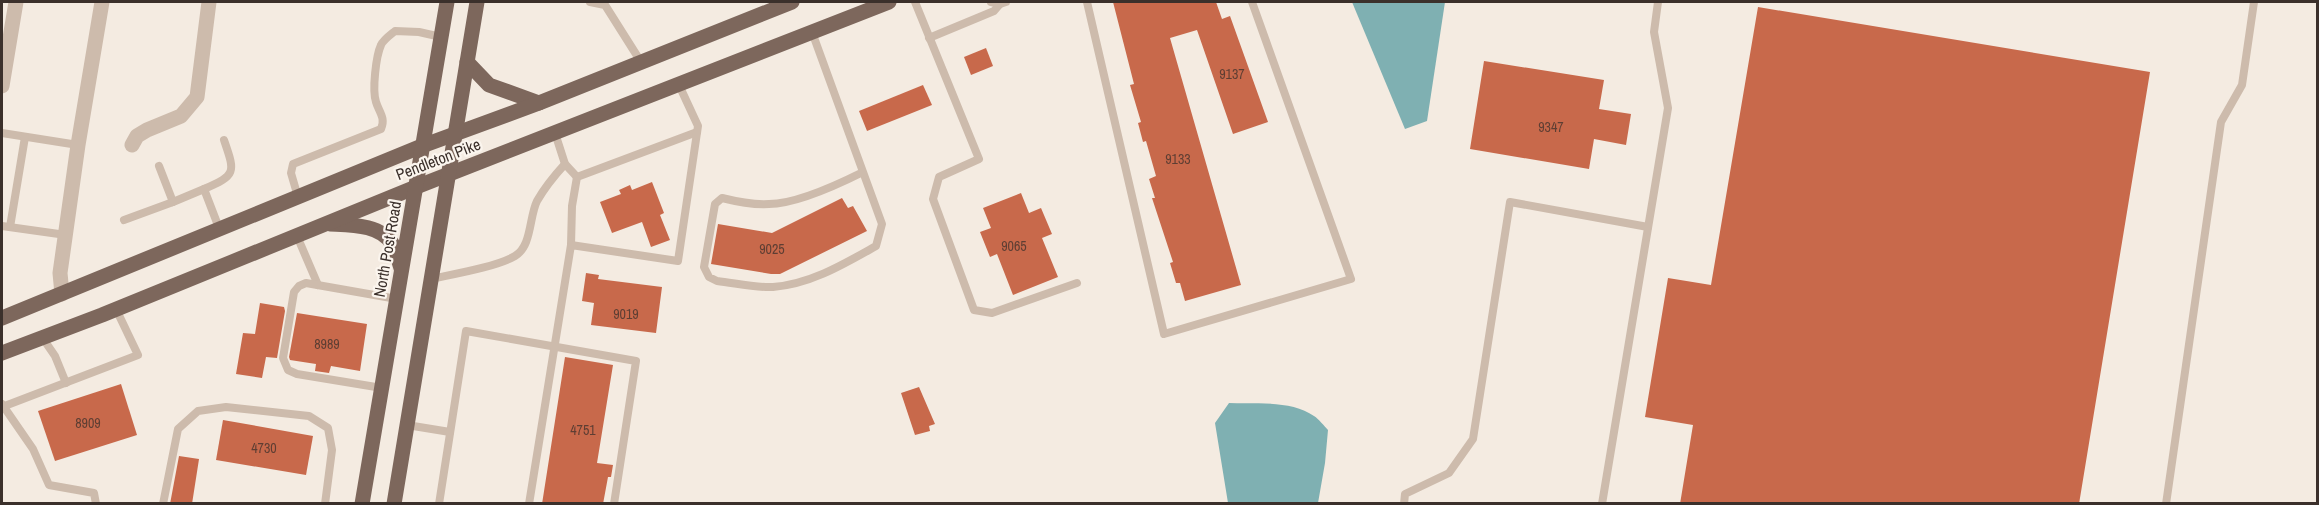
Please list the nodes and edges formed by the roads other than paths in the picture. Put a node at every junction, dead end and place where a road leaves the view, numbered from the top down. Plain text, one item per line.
1 (16, 2) edge
2 (102, 2) edge
3 (209, 2) edge
4 (447, 2) edge
5 (477, 2) edge
6 (590, 2) edge
7 (792, 2) edge
8 (889, 2) edge
9 (915, 2) edge
10 (991, 2) edge
11 (1087, 2) edge
12 (1252, 2) edge
13 (1658, 2) edge
14 (2254, 2) edge
15 (1003, 3) edge
16 (812, 32) junction
17 (441, 37) junction
18 (929, 38) junction
19 (467, 62) junction
20 (641, 63) junction
21 (679, 85) junction
22 (2, 86) edge
23 (539, 103) junction
24 (697, 132) junction
25 (2, 133) edge
26 (555, 133) junction
27 (455, 134) junction
28 (25, 137) junction
29 (224, 140) dead end
30 (78, 145) junction
31 (132, 145) dead end
32 (422, 146) junction
33 (565, 164) junction
34 (159, 166) dead end
35 (863, 172) junction
36 (449, 174) junction
37 (577, 177) junction
38 (416, 187) junction
39 (204, 189) junction
40 (298, 197) junction
41 (173, 202) junction
42 (124, 220) dead end
43 (324, 224) junction
44 (6, 226) edge
45 (1648, 227) junction
46 (219, 228) junction
47 (66, 235) junction
48 (297, 236) junction
49 (571, 245) junction
50 (402, 269) junction
51 (431, 279) junction
52 (1077, 283) dead end
53 (318, 285) junction
54 (62, 294) junction
55 (397, 299) junction
56 (116, 309) junction
57 (2, 318) edge
58 (42, 337) junction
59 (555, 347) junction
60 (2, 353) edge
61 (66, 383) junction
62 (382, 388) junction
63 (2, 406) edge
64 (407, 425) junction
65 (450, 432) junction
66 (96, 504) edge
67 (163, 504) edge
68 (325, 504) edge
69 (362, 504) edge
70 (394, 504) edge
71 (439, 504) edge
72 (529, 504) edge
73 (614, 504) edge
74 (1404, 504) edge
75 (1602, 504) edge
76 (2166, 504) edge

1 - 22 street
2 - 30 street
3 - 31 street
4 - 17 main road, North Post Road
5 - 19 main road
6 - 20 lane
7 - 20 main road, Pendleton Pike
8 - 16 main road, Pendleton Pike
9 - 18 lane
10 - 15 lane
11 - 12 lane
13 - 45 lane
14 - 76 lane
15 - 18 lane
16 - 21 main road, Pendleton Pike
16 - 35 lane
17 - 32 main road, North Post Road
17 - 40 lane
18 - 52 lane
19 - 23 main road
19 - 27 main road
20 - 23 main road, Pendleton Pike
21 - 24 lane
21 - 26 main road, Pendleton Pike
23 - 27 main road, Pendleton Pike
24 - 37 lane
24 - 49 lane
25 - 28 lane
26 - 33 lane
26 - 36 main road, Pendleton Pike
27 - 32 main road, Pendleton Pike
27 - 36 main road
28 - 30 lane
28 - 44 lane
29 - 39 lane
30 - 47 street
32 - 38 main road, North Post Road
32 - 40 main road, Pendleton Pike
33 - 37 lane
33 - 51 lane
34 - 41 lane
35 - 35 lane
36 - 38 main road, Pendleton Pike
36 - 51 main road
37 - 49 lane
38 - 43 main road, Pendleton Pike
38 - 50 main road, North Post Road
39 - 41 lane
39 - 46 lane
40 - 46 main road, Pendleton Pike
41 - 42 lane
43 - 48 main road, Pendleton Pike
43 - 50 main road
44 - 47 lane
45 - 74 lane
45 - 75 lane
46 - 54 main road, Pendleton Pike
47 - 54 street
48 - 53 lane
48 - 56 main road, Pendleton Pike
49 - 59 lane
50 - 55 main road, North Post Road
51 - 64 main road
53 - 55 lane
53 - 62 lane
54 - 57 main road, Pendleton Pike
55 - 62 main road, North Post Road
56 - 58 main road, Pendleton Pike
56 - 61 lane
58 - 60 main road, Pendleton Pike
58 - 61 lane
59 - 65 lane
59 - 72 lane
59 - 73 lane
61 - 63 lane
62 - 69 main road, North Post Road
63 - 66 lane
64 - 65 lane
64 - 70 main road
65 - 71 lane
67 - 68 lane

